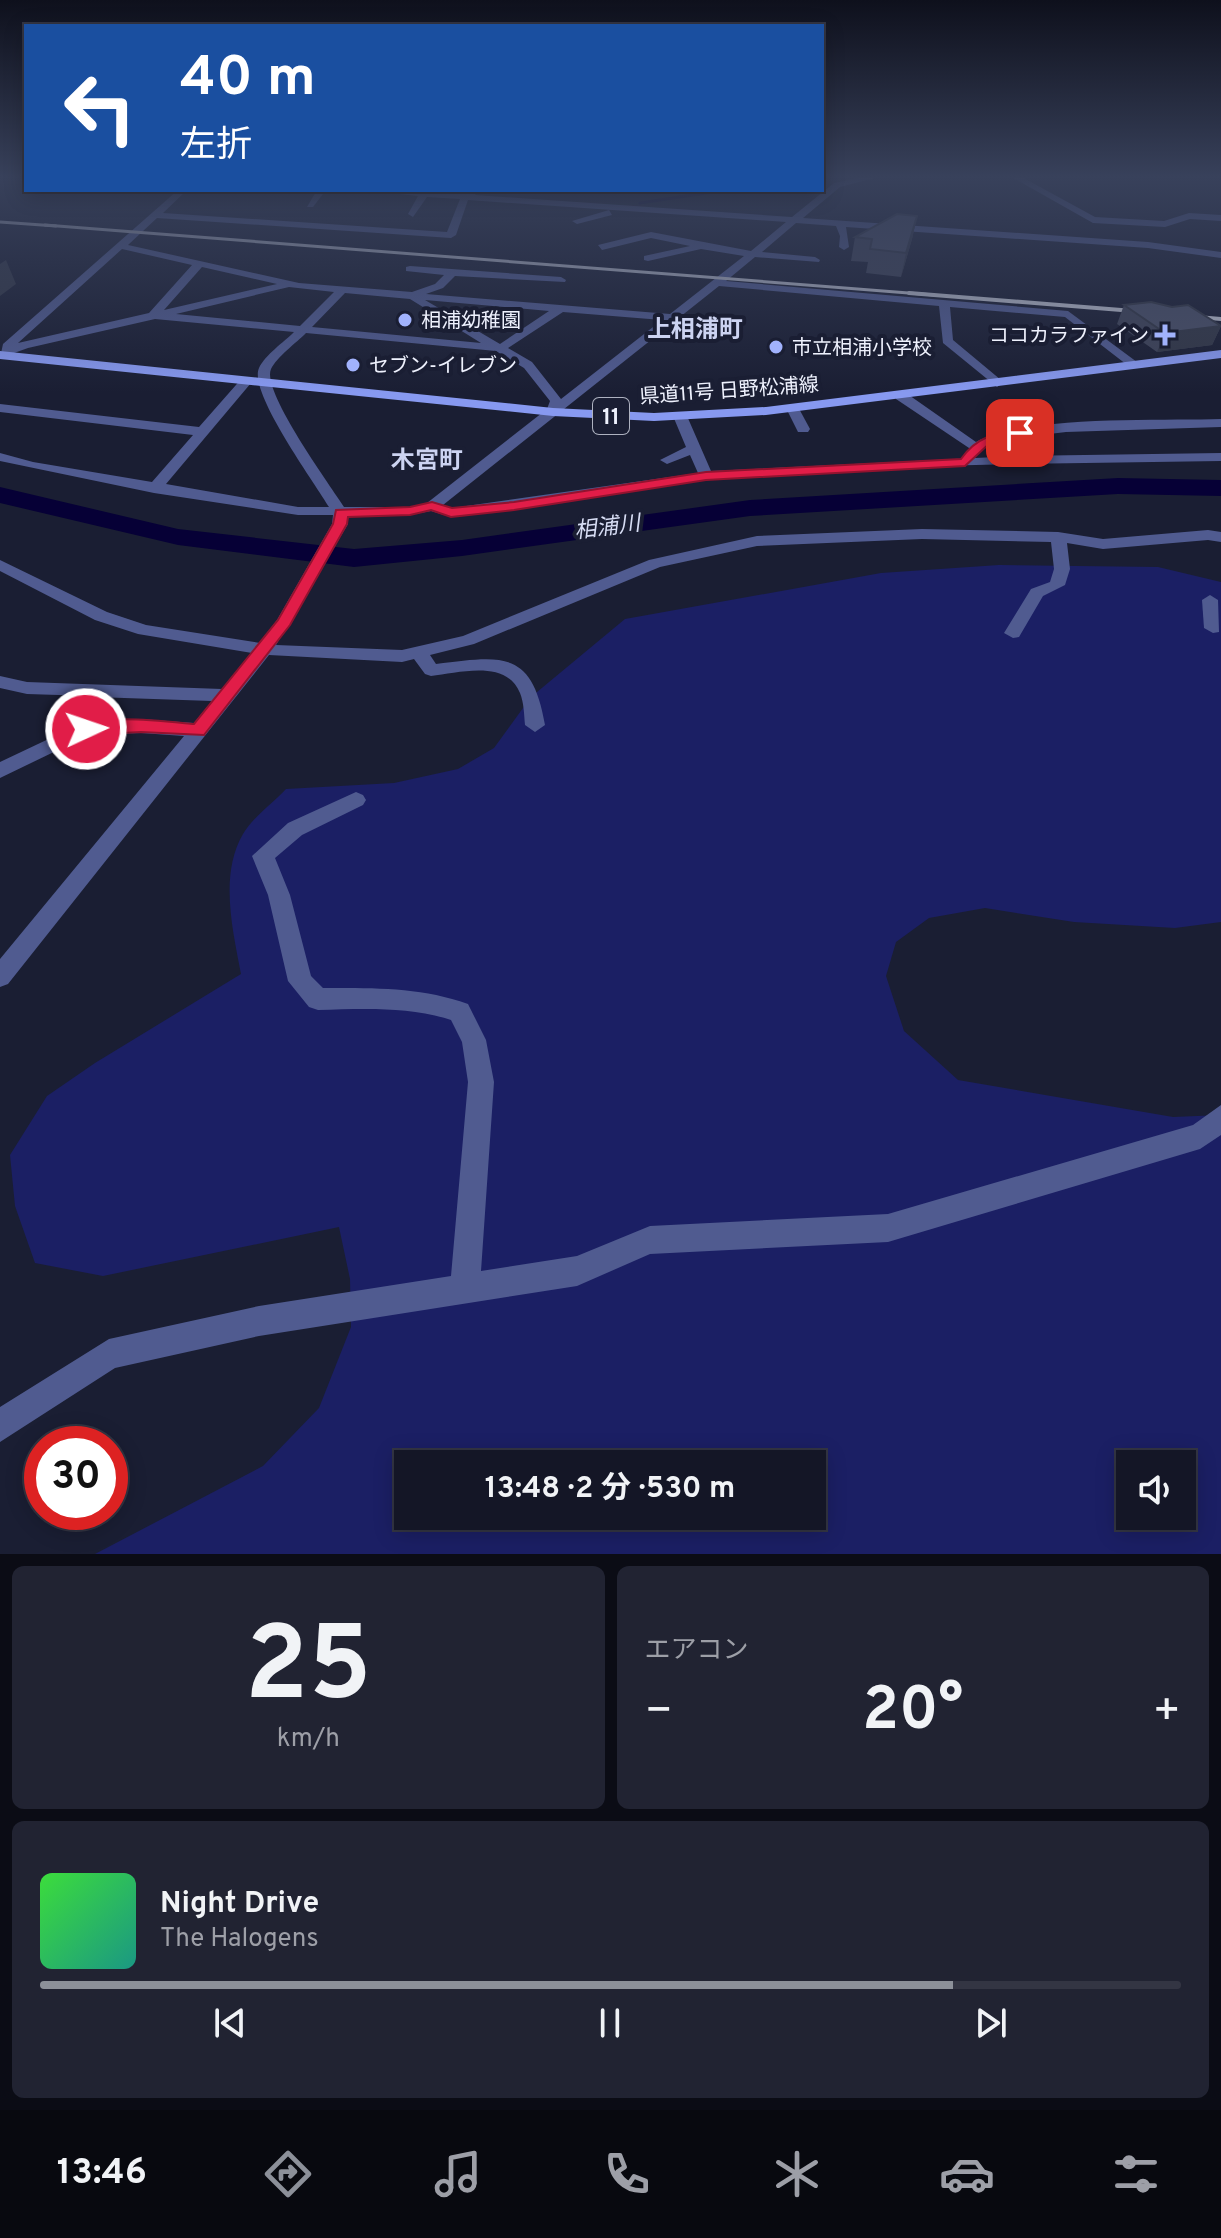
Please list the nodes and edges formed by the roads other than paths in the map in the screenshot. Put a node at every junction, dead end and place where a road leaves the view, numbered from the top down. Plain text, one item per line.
1 (117, 249) edge
2 (131, 249) edge
3 (693, 249) edge
4 (713, 249) edge
5 (761, 249) edge
6 (1174, 249) edge
7 (754, 254) junction
8 (1221, 255) edge
9 (649, 257) dead end
10 (798, 259) junction
11 (815, 260) dead end
12 (199, 264) junction
13 (410, 269) dead end
14 (452, 273) junction
15 (800, 274) dead end
16 (554, 282) dead end
17 (717, 283) junction
18 (292, 284) junction
19 (348, 290) junction
20 (409, 295) junction
21 (575, 299) dead end
22 (944, 303) junction
23 (563, 308) junction
24 (1026, 310) junction
25 (153, 315) junction
26 (673, 318) junction
27 (1029, 325) dead end
28 (309, 331) junction
29 (501, 348) junction
30 (0, 354) edge
31 (1221, 354) edge
32 (1135, 365) junction
33 (255, 380) junction
34 (997, 383) junction
35 (901, 396) junction
36 (0, 408) edge
37 (792, 408) junction
38 (553, 412) junction
39 (680, 416) junction
40 (1221, 423) edge
41 (803, 429) dead end
42 (204, 432) junction
43 (975, 448) junction
44 (693, 449) junction
45 (0, 457) edge
46 (1221, 457) edge
47 (667, 460) dead end
48 (965, 462) junction
49 (706, 476) junction
50 (154, 489) junction
51 (432, 506) junction
52 (341, 518) junction
53 (1058, 537) junction
54 (1221, 537) edge
55 (0, 565) edge
56 (1208, 600) edge
57 (1213, 628) dead end
58 (1013, 633) dead end
59 (265, 648) junction
60 (419, 652) junction
61 (0, 682) edge
62 (227, 695) junction
63 (92, 702) dead end
64 (535, 725) dead end
65 (86, 729) junction
66 (198, 730) junction
67 (0, 771) edge
68 (356, 800) dead end
69 (0, 977) edge
70 (1221, 1118) edge
71 (465, 1289) junction
72 (0, 1426) edge

1 - 30 street
2 - 12 street
3 - 9 street
4 - 7 street
5 - 7 street
6 - 8 street
7 - 10 street
7 - 17 street
10 - 11 street
10 - 15 street
12 - 18 street
12 - 25 street
13 - 14 street
14 - 16 street
14 - 20 street
17 - 22 street
17 - 26 street
18 - 19 street
18 - 25 street
19 - 20 street
19 - 28 street
20 - 23 street
20 - 29 street
21 - 23 street
22 - 24 street
22 - 34 street
23 - 26 street
23 - 29 street
24 - 27 street
24 - 32 street
25 - 28 street
25 - 30 street
26 - 38 street
28 - 29 street
28 - 33 street
29 - 38 street
30 - 33 main road, 県道11号 日野松浦線 / 11
31 - 32 main road, 県道11号 日野松浦線 / 11
32 - 34 main road, 県道11号 日野松浦線 / 11
33 - 38 main road, 県道11号 日野松浦線 / 11
33 - 42 street
33 - 52 street
34 - 35 main road, 県道11号 日野松浦線 / 11
35 - 37 main road, 県道11号 日野松浦線 / 11
35 - 43 street
36 - 42 street
37 - 39 main road, 県道11号 日野松浦線 / 11
37 - 41 street
38 - 39 main road, 県道11号 日野松浦線 / 11
38 - 51 street
39 - 44 street
40 - 43 street
42 - 50 street
43 - 48 street
44 - 47 street
44 - 49 street
45 - 50 street
46 - 48 street
48 - 49 street
49 - 51 street
50 - 52 street
51 - 52 street
52 - 59 street
53 - 54 street
53 - 58 street
53 - 60 street
55 - 59 street
56 - 57 street
59 - 60 street
59 - 62 street
60 - 64 street
61 - 62 street
62 - 66 street
63 - 65 street
65 - 66 street
65 - 67 street
66 - 69 street
68 - 71 street
70 - 71 street
71 - 72 street

